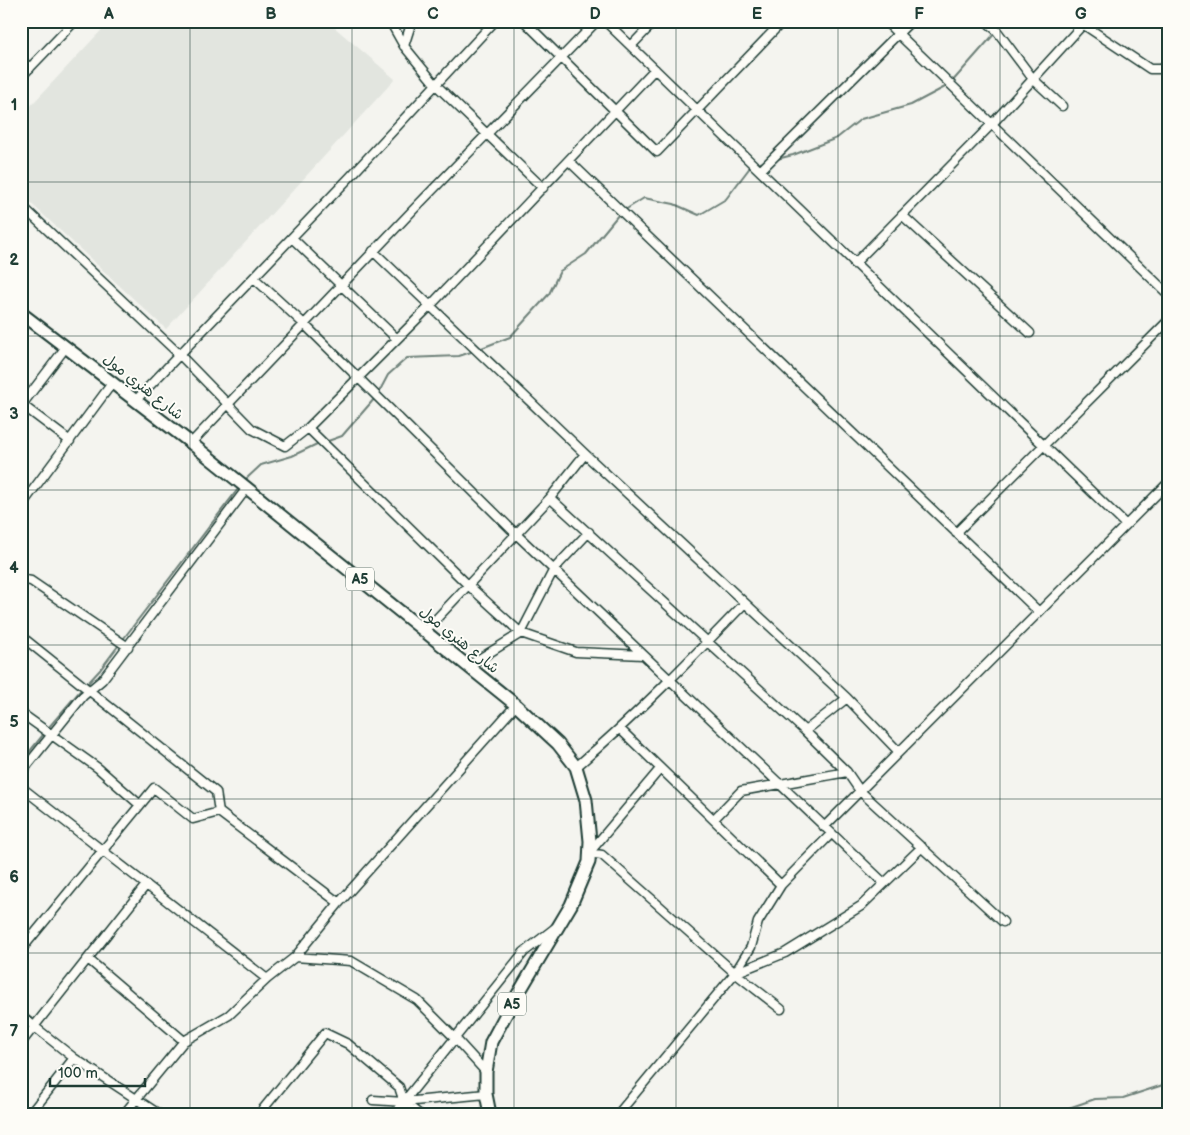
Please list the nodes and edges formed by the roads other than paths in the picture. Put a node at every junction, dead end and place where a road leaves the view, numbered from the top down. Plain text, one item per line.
1 (390, 21) edge
2 (412, 21) edge
3 (495, 21) edge
4 (524, 21) edge
5 (597, 21) edge
6 (605, 21) edge
7 (655, 21) edge
8 (783, 21) edge
9 (885, 21) edge
10 (911, 21) edge
11 (986, 21) edge
12 (1082, 22) edge
13 (69, 23) edge
14 (897, 32) junction
15 (404, 46) junction
16 (631, 46) junction
17 (561, 57) junction
18 (21, 60) edge
19 (1169, 62) edge
20 (30, 68) junction
21 (655, 69) junction
22 (21, 77) edge
23 (1033, 79) junction
24 (435, 84) junction
25 (1062, 106) dead end
26 (697, 110) junction
27 (616, 111) junction
28 (992, 124) junction
29 (488, 134) junction
30 (569, 160) junction
31 (760, 171) junction
32 (543, 188) junction
33 (21, 205) edge
34 (902, 215) junction
35 (292, 238) junction
36 (373, 252) junction
37 (854, 264) junction
38 (254, 278) junction
39 (340, 286) junction
40 (1169, 296) edge
41 (430, 306) junction
42 (21, 313) edge
43 (1169, 320) edge
44 (304, 324) junction
45 (1030, 333) dead end
46 (396, 339) junction
47 (66, 348) junction
48 (180, 355) junction
49 (358, 377) junction
50 (113, 382) junction
51 (136, 400) junction
52 (22, 405) edge
53 (228, 405) junction
54 (308, 428) junction
55 (70, 441) junction
56 (191, 444) junction
57 (1044, 445) junction
58 (585, 454) junction
59 (1169, 482) edge
60 (247, 488) junction
61 (550, 498) junction
62 (21, 506) edge
63 (1125, 524) junction
64 (589, 532) junction
65 (956, 532) junction
66 (516, 534) junction
67 (554, 570) junction
68 (21, 579) edge
69 (468, 585) junction
70 (745, 603) junction
71 (1038, 611) junction
72 (424, 632) junction
73 (521, 634) junction
74 (21, 636) edge
75 (707, 642) junction
76 (128, 647) junction
77 (643, 655) junction
78 (468, 666) junction
79 (670, 681) junction
80 (89, 691) junction
81 (847, 698) junction
82 (516, 705) junction
83 (21, 713) edge
84 (620, 729) junction
85 (805, 731) junction
86 (51, 735) junction
87 (898, 751) junction
88 (576, 767) junction
89 (660, 769) junction
90 (847, 772) junction
91 (21, 773) edge
92 (782, 783) junction
93 (21, 787) edge
94 (860, 790) junction
95 (140, 805) junction
96 (219, 812) junction
97 (714, 819) junction
98 (824, 827) junction
99 (830, 834) junction
100 (922, 847) junction
101 (102, 851) junction
102 (590, 853) junction
103 (884, 883) junction
104 (146, 885) junction
105 (781, 885) junction
106 (339, 903) junction
107 (1003, 922) dead end
108 (559, 925) junction
109 (21, 950) edge
110 (295, 957) junction
111 (88, 959) junction
112 (735, 973) junction
113 (267, 979) junction
114 (781, 1009) dead end
115 (21, 1016) edge
116 (34, 1027) junction
117 (454, 1037) junction
118 (184, 1041) junction
119 (21, 1043) edge
120 (74, 1058) junction
121 (486, 1072) junction
122 (486, 1094) junction
123 (136, 1100) junction
124 (372, 1100) dead end
125 (404, 1102) junction
126 (30, 1114) edge
127 (124, 1114) edge
128 (159, 1114) edge
129 (259, 1114) edge
130 (394, 1114) edge
131 (419, 1114) edge
132 (490, 1114) edge
133 (618, 1114) edge

1 - 15 street
2 - 15 street
3 - 24 street
4 - 17 street
5 - 17 street
6 - 16 street
7 - 16 street
8 - 26 street
9 - 14 street
10 - 14 street
11 - 23 street
12 - 19 street
12 - 23 street
13 - 20 street
14 - 28 street
14 - 31 street
15 - 24 street
16 - 21 street
17 - 27 street
17 - 29 street
18 - 20 street
20 - 22 street
21 - 26 street
21 - 27 street
23 - 25 street
23 - 28 street
24 - 29 street
24 - 35 street
26 - 27 street
26 - 31 street
27 - 30 street
28 - 34 street
28 - 40 street
29 - 32 street
29 - 36 street
30 - 32 street
30 - 65 street
31 - 37 street
32 - 41 street
33 - 48 street
34 - 37 street
34 - 45 street
35 - 38 street
35 - 39 street
36 - 39 street
36 - 41 street
37 - 57 street
38 - 44 street
38 - 48 street
39 - 44 street
39 - 46 street
41 - 46 street
41 - 58 street
42 - 47 highway, شارع هنري مول / A5
43 - 57 street
44 - 49 street
44 - 53 street
46 - 49 street
47 - 50 highway, شارع هنري مول / A5
47 - 52 street
48 - 51 street
48 - 53 street
49 - 54 street
49 - 66 street
50 - 51 highway, شارع هنري مول / A5
50 - 55 street
51 - 56 highway, شارع هنري مول / A5
52 - 55 street
53 - 54 street
53 - 56 street
54 - 69 street
55 - 62 street
56 - 60 highway, شارع هنري مول / A5
57 - 63 street
57 - 65 street
58 - 61 street
58 - 70 street
59 - 63 street
60 - 72 highway, شارع هنري مول / A5
60 - 76 street
61 - 64 street
61 - 66 street
63 - 71 street
64 - 67 street
64 - 75 street
65 - 71 street
66 - 67 street
66 - 69 street
67 - 73 street
67 - 77 street
68 - 76 street
69 - 72 street
69 - 73 street
70 - 75 street
70 - 81 street
71 - 87 street
72 - 78 highway, شارع هنري مول / A5
73 - 77 street
73 - 78 street
74 - 80 street
75 - 79 street
75 - 85 street
76 - 80 street
77 - 79 street
78 - 82 highway, شارع هنري مول / A5
79 - 84 street
79 - 92 street
80 - 86 street
80 - 96 street
81 - 85 street
81 - 87 street
82 - 88 highway, شارع هنري مول / A5
82 - 106 street
83 - 86 street
84 - 88 street
84 - 89 street
85 - 90 street
86 - 91 street
86 - 95 street
87 - 94 street
88 - 102 highway, شارع هنري مول / A5
89 - 97 street
89 - 102 street
90 - 92 street
90 - 94 street
92 - 97 street
92 - 98 street
93 - 101 street
94 - 98 street
94 - 100 street
95 - 96 street
95 - 101 street
96 - 106 street
97 - 105 street
98 - 99 street
99 - 103 street
99 - 105 street
100 - 103 street
100 - 107 street
101 - 104 street
101 - 109 street
102 - 108 highway, شارع هنري مول / A5
102 - 112 street
103 - 112 street
104 - 111 street
104 - 113 street
105 - 112 street
106 - 110 street
108 - 117 street
108 - 121 highway, شارع هنري مول / A5
110 - 113 street
110 - 117 street
111 - 116 street
111 - 118 street
112 - 114 street
112 - 133 street
113 - 118 street
115 - 116 street
116 - 119 street
116 - 120 street
117 - 121 street
117 - 125 street
118 - 123 street
120 - 123 street
120 - 126 street
121 - 122 highway, شارع هنري مول / A5
122 - 125 street
122 - 132 highway, شارع هنري مول / A5
123 - 127 street
123 - 128 street
124 - 125 street
125 - 129 street
125 - 130 street
125 - 131 street

